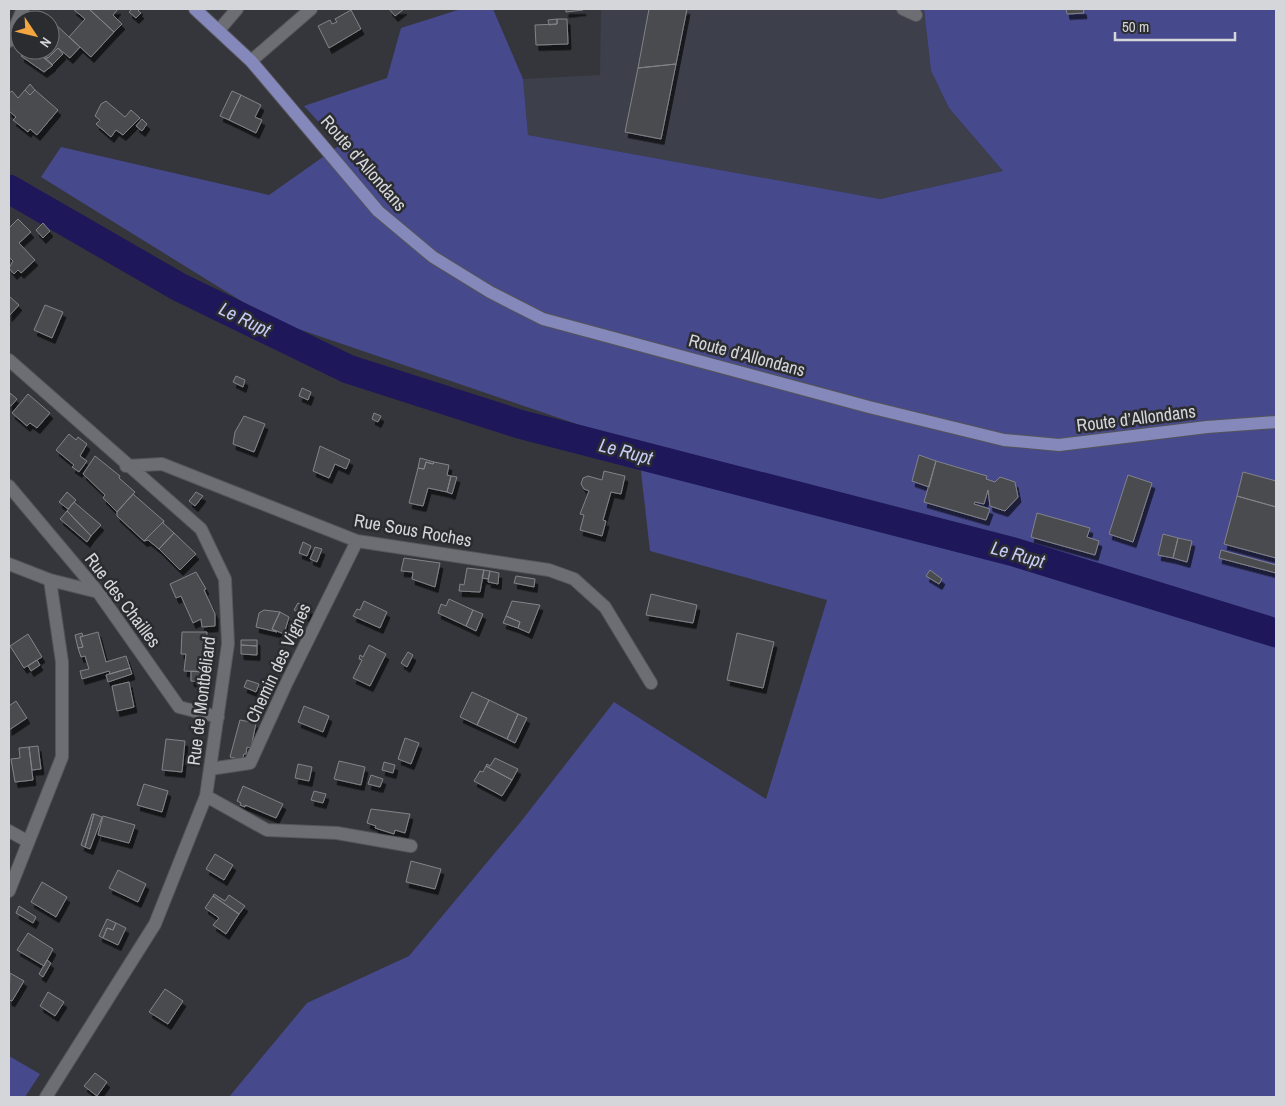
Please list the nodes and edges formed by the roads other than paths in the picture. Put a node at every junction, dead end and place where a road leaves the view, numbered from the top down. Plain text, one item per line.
1 (23, 9) edge
2 (195, 9) edge
3 (237, 9) edge
4 (311, 9) edge
5 (903, 9) edge
6 (916, 15) dead end
7 (219, 30) junction
8 (9, 41) edge
9 (251, 60) junction
10 (9, 360) edge
11 (1276, 422) edge
12 (126, 466) junction
13 (9, 486) edge
14 (357, 541) junction
15 (9, 564) edge
16 (50, 580) junction
17 (98, 592) junction
18 (651, 683) dead end
19 (218, 717) junction
20 (210, 769) junction
21 (206, 796) junction
22 (9, 831) edge
23 (27, 842) junction
24 (412, 846) dead end
25 (9, 891) edge
26 (46, 1097) edge

1 - 8 street
2 - 7 main road, Route d’Allondans
3 - 7 street
4 - 9 street
5 - 6 street
7 - 9 main road, Route d’Allondans
9 - 11 main road, Route d’Allondans
10 - 12 street, Rue de Montbéliard
12 - 14 street, Rue Sous Roches
12 - 19 street, Rue de Montbéliard
13 - 17 street, Rue des Chailles
14 - 18 street, Rue Sous Roches
14 - 20 street, Chemin des Vignes
15 - 16 street
16 - 17 street
16 - 23 street
17 - 19 street, Rue des Chailles
19 - 20 street, Rue de Montbéliard
20 - 21 street, Rue de Montbéliard
21 - 24 street
21 - 26 street, Rue de Montbéliard
22 - 23 street
23 - 25 street

